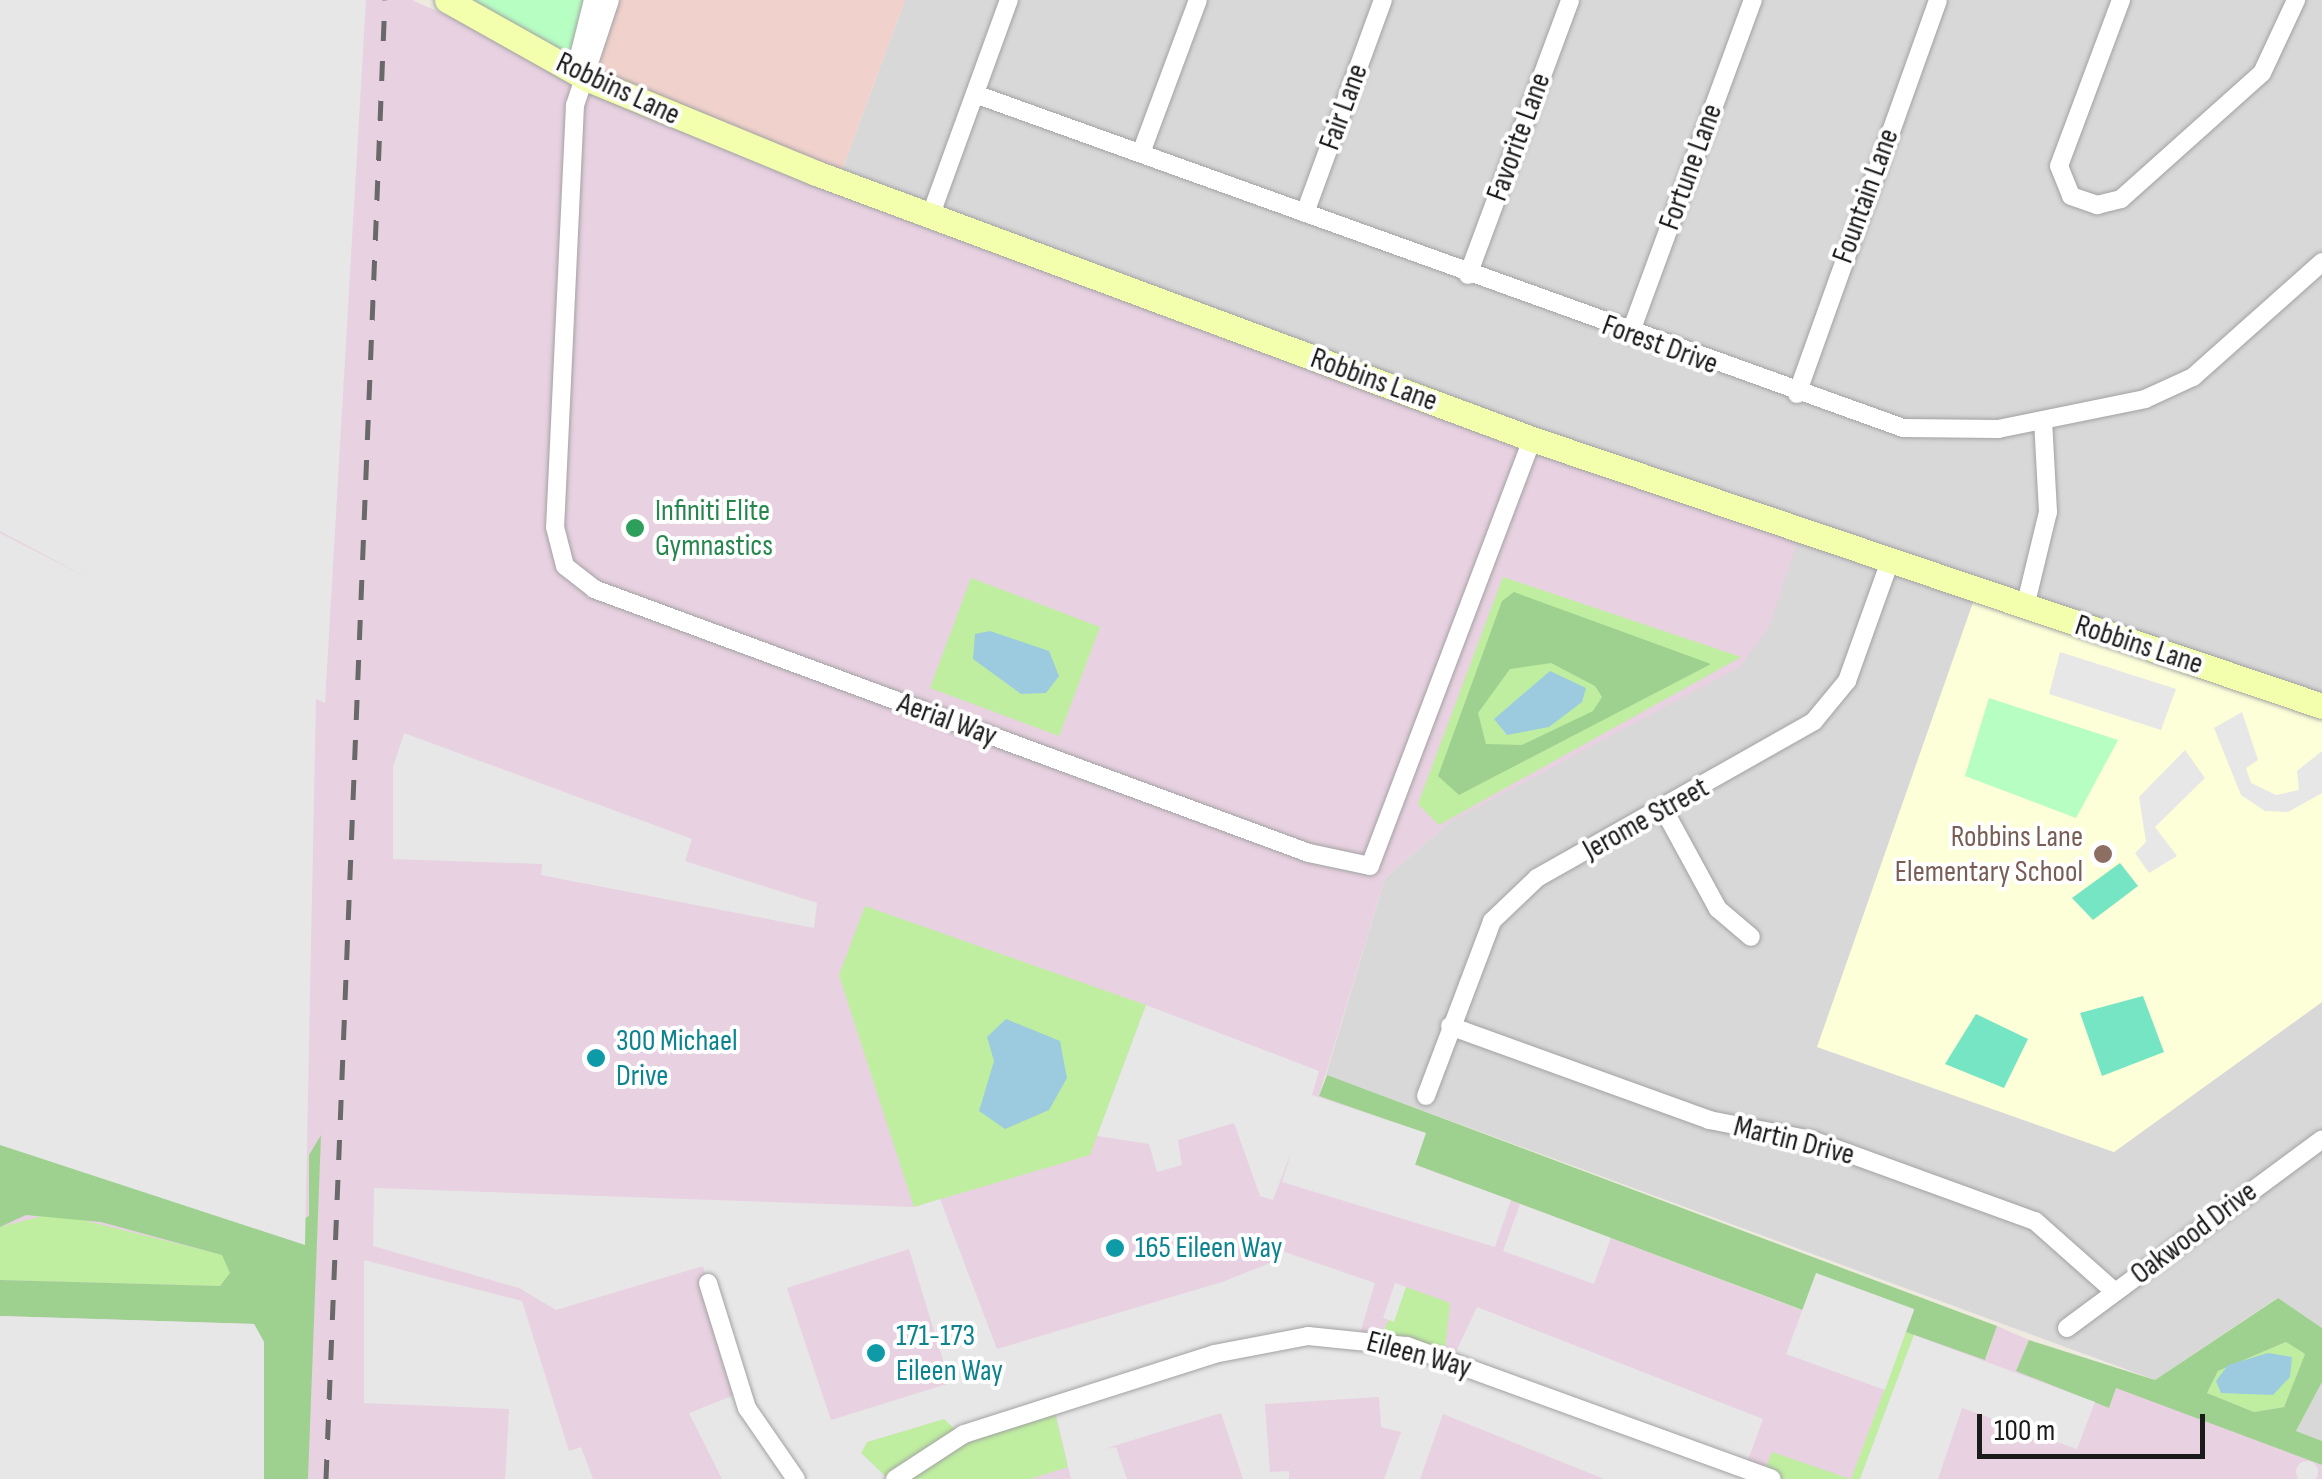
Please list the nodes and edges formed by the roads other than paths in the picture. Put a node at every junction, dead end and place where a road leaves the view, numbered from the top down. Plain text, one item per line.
1 (447, 0) edge
2 (594, 0) edge
3 (610, 0) edge
4 (1009, 0) edge
5 (1198, 0) edge
6 (1383, 0) edge
7 (1570, 0) edge
8 (1753, 0) edge
9 (1938, 0) edge
10 (2121, 0) edge
11 (2296, 0) edge
12 (581, 75) junction
13 (976, 94) junction
14 (1140, 152) junction
15 (1304, 213) junction
16 (931, 214) junction
17 (2322, 262) edge
18 (1468, 275) junction
19 (1630, 334) junction
20 (1797, 394) junction
21 (2043, 420) junction
22 (1532, 438) junction
23 (1890, 561) junction
24 (2025, 607) junction
25 (2322, 706) edge
26 (1664, 810) junction
27 (1751, 937) dead end
28 (1450, 1026) junction
29 (1426, 1096) dead end
30 (2322, 1139) edge
31 (708, 1283) dead end
32 (2115, 1292) junction
33 (2067, 1328) dead end
34 (796, 1479) edge
35 (895, 1479) edge
36 (1772, 1479) edge

1 - 12 street, Robbins Lane
2 - 12 street
3 - 12 street
4 - 13 street
5 - 14 street
6 - 15 street, Fair Lane
7 - 18 street, Favorite Lane
8 - 19 street, Fortune Lane
9 - 20 street, Fountain Lane
10 - 11 street
12 - 16 street, Robbins Lane
12 - 22 street, Aerial Way
13 - 14 street, Forest Drive
13 - 16 street
14 - 15 street, Forest Drive
15 - 18 street, Forest Drive
16 - 22 street, Robbins Lane
17 - 21 street, Forest Drive
18 - 19 street, Forest Drive
19 - 20 street, Forest Drive
20 - 21 street, Forest Drive
21 - 24 street
22 - 23 street, Robbins Lane
23 - 24 street, Robbins Lane
23 - 26 street, Jerome Street
24 - 25 street, Robbins Lane
26 - 27 street
26 - 28 street, Jerome Street
28 - 29 street, Jerome Street
28 - 32 street, Martin Drive
30 - 32 street, Oakwood Drive
31 - 34 street
32 - 33 street, Oakwood Drive
35 - 36 street, Eileen Way

